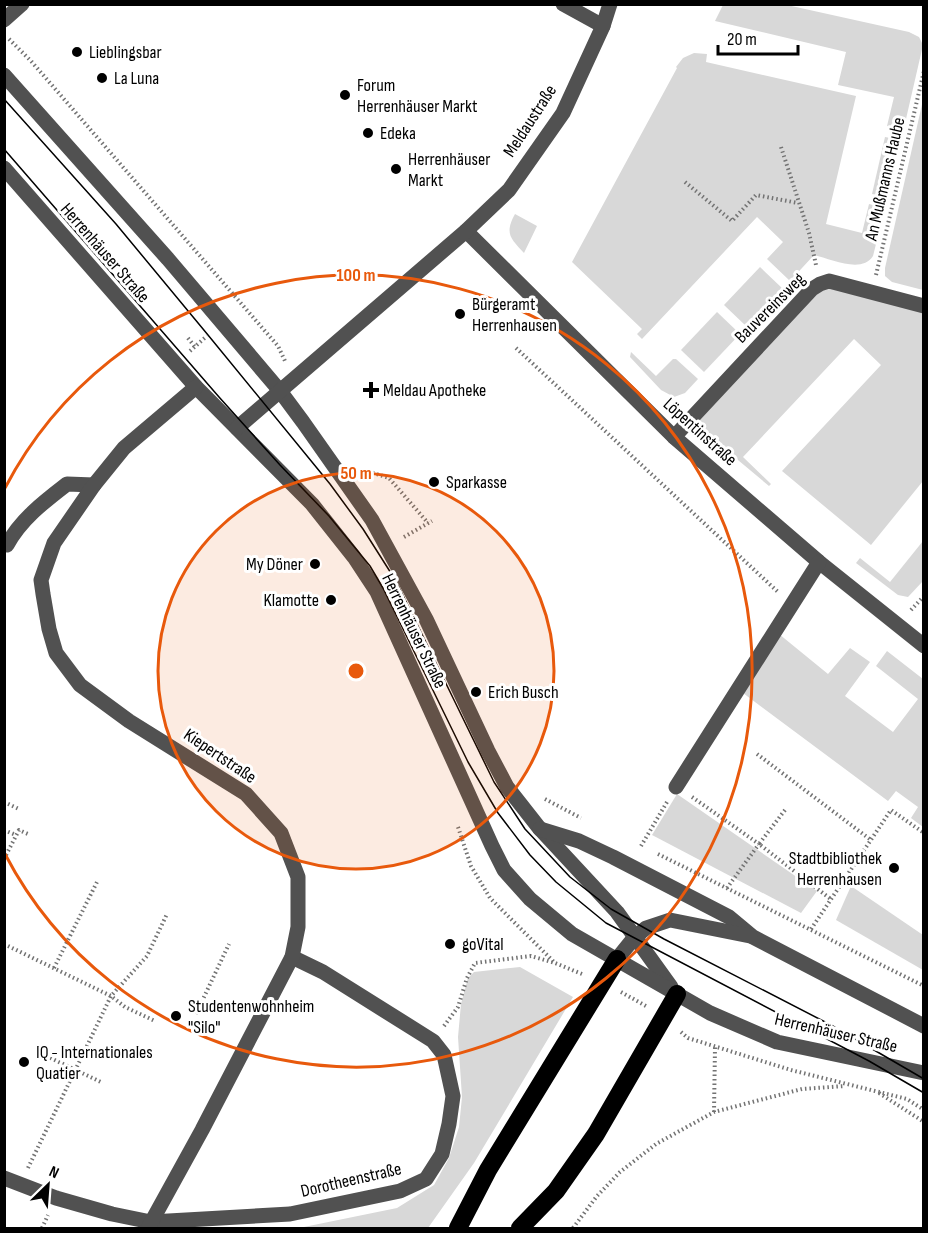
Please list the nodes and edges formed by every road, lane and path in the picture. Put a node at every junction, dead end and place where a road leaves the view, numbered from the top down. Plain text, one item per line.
1 (22, 4) edge
2 (563, 4) edge
3 (610, 4) edge
4 (4, 21) edge
5 (603, 26) junction
6 (924, 71) edge
7 (4, 75) edge
8 (781, 147) dead end
9 (4, 168) edge
10 (685, 182) dead end
11 (799, 203) junction
12 (466, 231) junction
13 (819, 284) junction
14 (872, 293) junction
15 (242, 305) dead end
16 (924, 306) edge
17 (222, 323) junction
18 (188, 338) dead end
19 (195, 346) junction
20 (516, 348) dead end
21 (176, 364) junction
22 (196, 387) junction
23 (280, 391) junction
24 (237, 428) junction
25 (674, 437) junction
26 (364, 470) dead end
27 (94, 485) junction
28 (414, 531) dead end
29 (7, 545) dead end
30 (819, 562) junction
31 (791, 605) junction
32 (924, 646) edge
33 (756, 754) dead end
34 (676, 787) junction
35 (4, 802) edge
36 (19, 809) dead end
37 (785, 810) dead end
38 (456, 821) dead end
39 (540, 829) junction
40 (4, 830) edge
41 (924, 833) edge
42 (28, 834) dead end
43 (16, 835) junction
44 (871, 840) junction
45 (632, 842) dead end
46 (759, 844) junction
47 (641, 846) junction
48 (4, 859) edge
49 (97, 882) dead end
50 (727, 888) junction
51 (832, 900) junction
52 (167, 914) dead end
53 (811, 929) junction
54 (753, 937) junction
55 (634, 938) junction
56 (4, 944) edge
57 (229, 944) dead end
58 (292, 957) junction
59 (617, 959) junction
60 (555, 963) junction
61 (54, 968) junction
62 (602, 983) junction
63 (924, 986) edge
64 (676, 994) junction
65 (111, 996) junction
66 (196, 1014) dead end
67 (662, 1018) junction
68 (155, 1021) dead end
69 (924, 1026) edge
70 (432, 1041) junction
71 (37, 1059) dead end
72 (75, 1070) junction
73 (924, 1073) edge
74 (103, 1083) dead end
75 (876, 1091) junction
76 (924, 1110) edge
77 (714, 1112) junction
78 (924, 1122) edge
79 (488, 1170) junction
80 (4, 1178) edge
81 (20, 1185) junction
82 (556, 1191) junction
83 (149, 1225) edge
84 (445, 1228) edge
85 (458, 1228) edge
86 (520, 1228) edge
87 (536, 1228) edge
88 (573, 1228) edge

1 - 4 street
2 - 5 street
3 - 5 street, Meldaustraße
5 - 12 street, Meldaustraße
6 - 14 path, An Mußmanns Haube
7 - 17 street, Herrenhäuser Straße
8 - 11 path
9 - 21 street, Herrenhäuser Straße
10 - 11 path
11 - 13 path
12 - 23 street, Meldaustraße
12 - 25 street, Löpentinstraße
13 - 14 street, Bauvereinsweg
13 - 25 street, Bauvereinsweg
14 - 16 street, Bauvereinsweg
15 - 17 path
17 - 19 path
17 - 23 street, Herrenhäuser Straße
18 - 19 path
19 - 21 path
20 - 31 path
21 - 22 street, Herrenhäuser Straße
22 - 24 street, Herrenhäuser Straße
22 - 27 street, Kiepertstraße
23 - 24 street, Meldaustraße
23 - 39 street, Herrenhäuser Straße
24 - 59 street, Herrenhäuser Straße
25 - 30 street, Löpentinstraße
26 - 28 path
27 - 29 street
27 - 58 street, Kiepertstraße
30 - 31 street
30 - 32 street, Löpentinstraße
31 - 34 street
33 - 44 path
34 - 46 path
34 - 47 path
35 - 36 path
37 - 46 path
38 - 60 path
39 - 54 street, Herrenhäuser Straße
39 - 55 street, Herrenhäuser Straße
40 - 43 path
41 - 44 path
42 - 43 path
43 - 48 path
44 - 51 path
45 - 47 path
46 - 50 path
46 - 51 path
47 - 50 path
49 - 61 path
50 - 53 path
51 - 53 path
52 - 65 path
53 - 63 path
54 - 55 street, Herrenhäuser Straße
54 - 69 street, Herrenhäuser Straße
55 - 59 street, Herrenhäuser Straße
55 - 64 street, Herrenhäuser Straße
56 - 61 path
57 - 66 path
58 - 70 street, Dorotheenstraße
58 - 83 street, Kiepertstraße
59 - 62 highway
59 - 64 street, Herrenhäuser Straße
60 - 62 path
60 - 70 path
61 - 65 path
62 - 67 path
62 - 79 highway
64 - 67 highway
64 - 73 street, Herrenhäuser Straße
65 - 68 path
65 - 72 path
67 - 77 path
67 - 82 highway
70 - 83 street, Dorotheenstraße
71 - 72 path
72 - 74 path
72 - 81 path
75 - 76 path
75 - 77 path
75 - 78 path
77 - 88 path
79 - 84 highway
79 - 85 highway
80 - 81 street, Dorotheenstraße
81 - 83 street, Dorotheenstraße
82 - 86 highway
82 - 87 highway

